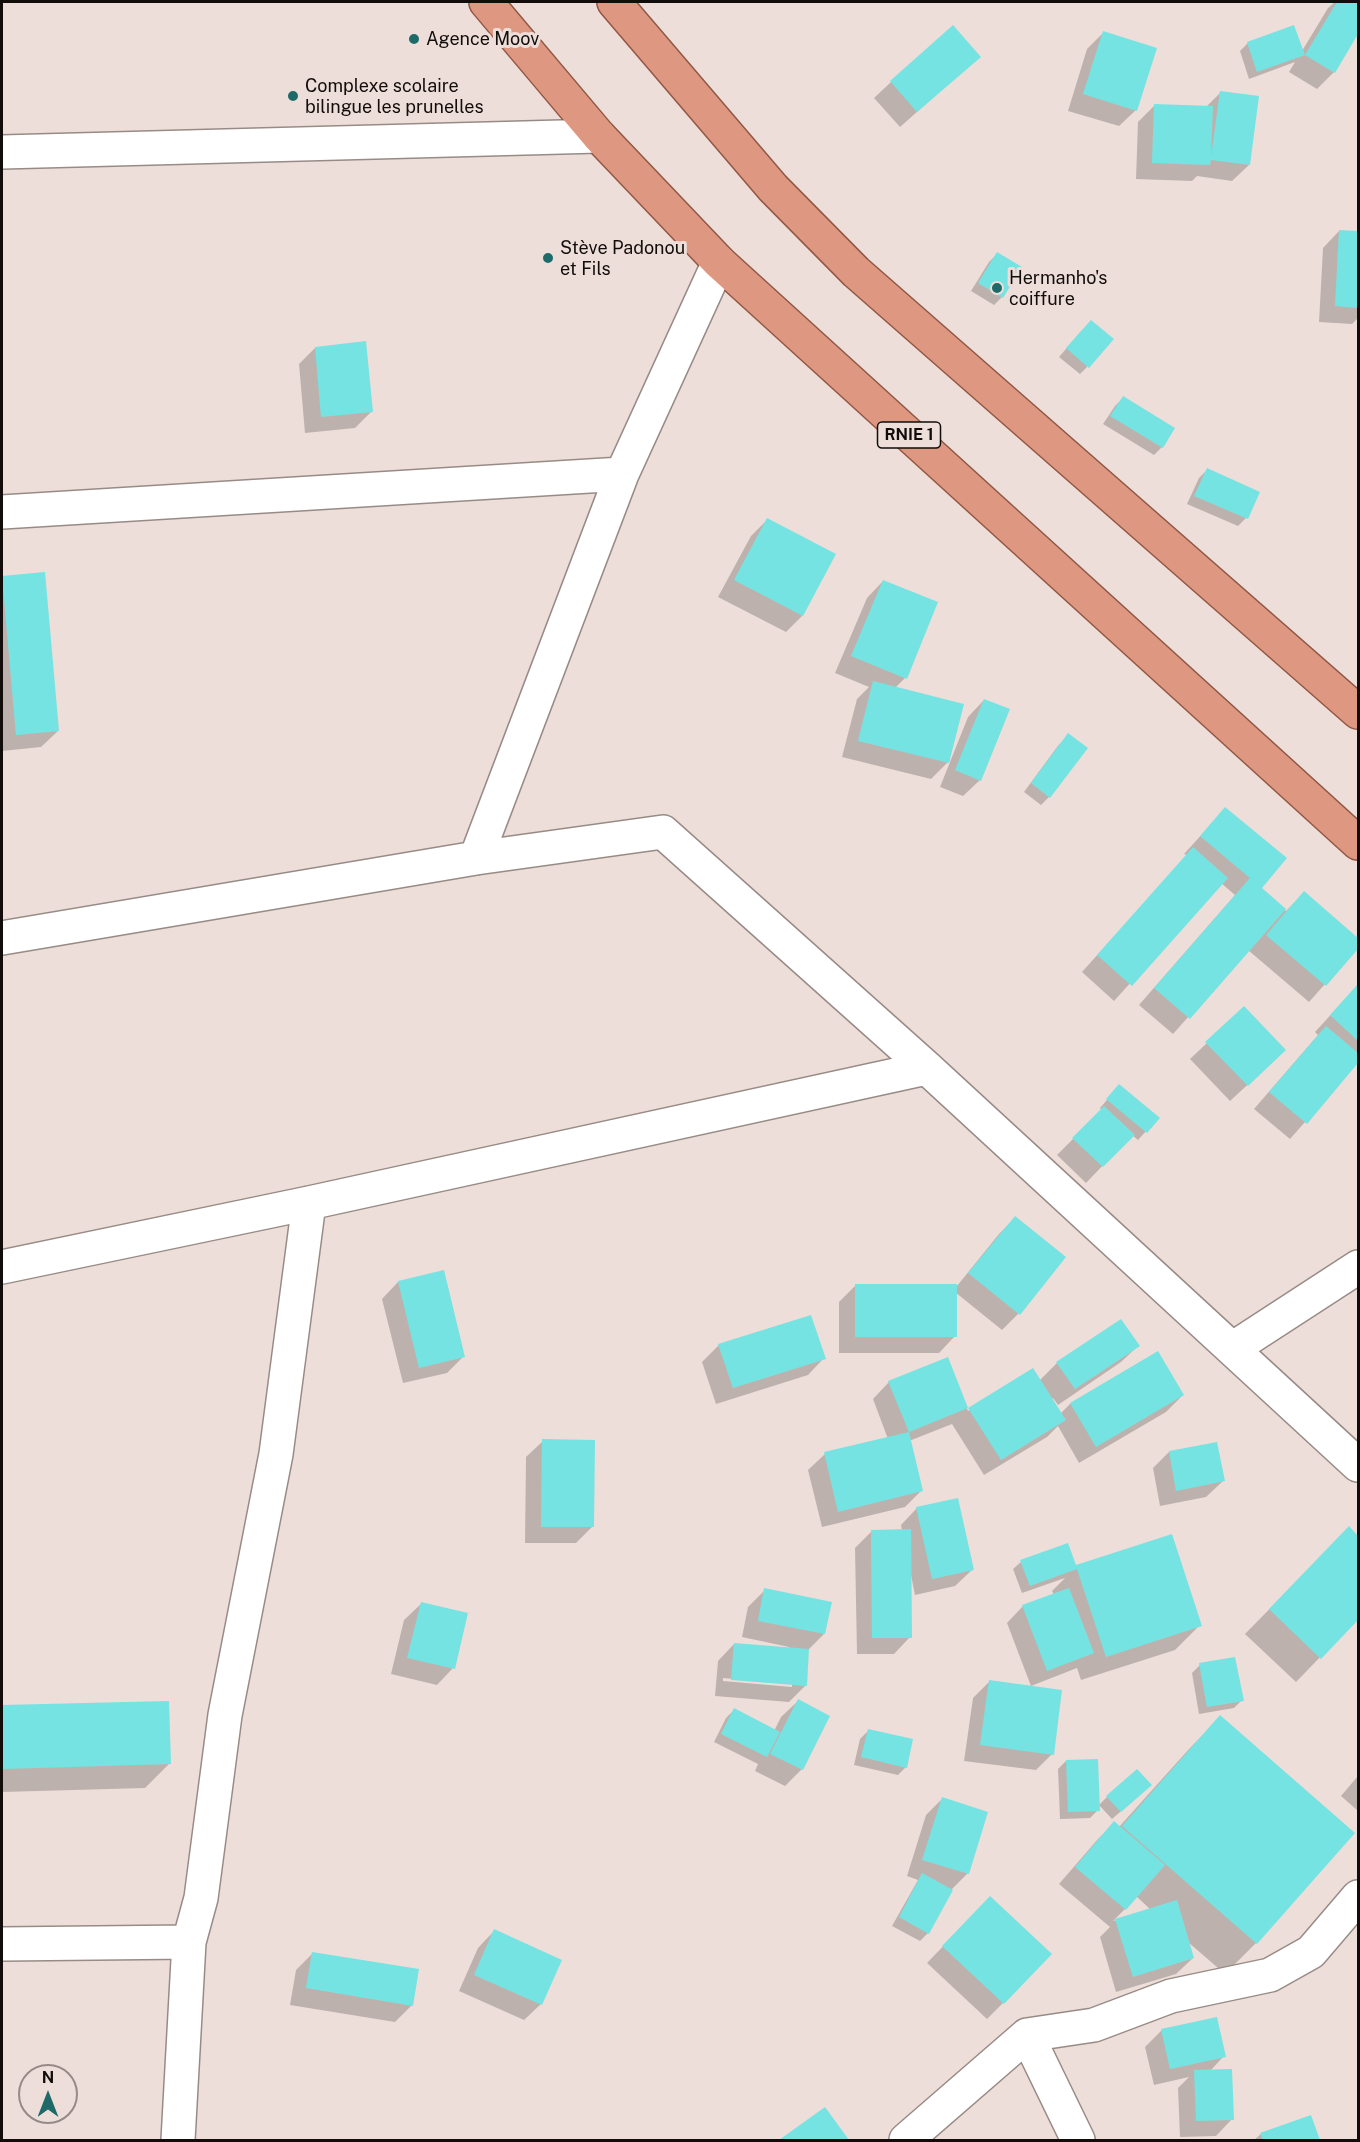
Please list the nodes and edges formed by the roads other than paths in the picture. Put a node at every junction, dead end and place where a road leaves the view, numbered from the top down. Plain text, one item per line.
1 (486, 2) edge
2 (614, 2) edge
3 (599, 136) junction
4 (2, 152) edge
5 (719, 262) junction
6 (622, 474) junction
7 (2, 512) edge
8 (1359, 712) edge
9 (1359, 843) edge
10 (476, 858) junction
11 (2, 938) edge
12 (927, 1068) junction
13 (309, 1203) junction
14 (2, 1267) edge
15 (1359, 1267) edge
16 (1232, 1349) junction
17 (1359, 1465) edge
18 (1359, 1897) edge
19 (189, 1942) junction
20 (2, 1944) edge
21 (1027, 2035) junction
22 (178, 2140) edge
23 (906, 2140) edge
24 (1078, 2140) edge

1 - 3 highway, RNIE 1
2 - 8 highway
3 - 4 street
3 - 5 highway, RNIE 1
5 - 6 street
5 - 9 highway, RNIE 1
6 - 7 street
6 - 10 street
10 - 11 street
10 - 12 street
12 - 13 street
12 - 16 street
13 - 14 street
13 - 19 street
15 - 16 street
16 - 17 street
18 - 21 street
19 - 20 street
19 - 22 street
21 - 23 street
21 - 24 street

